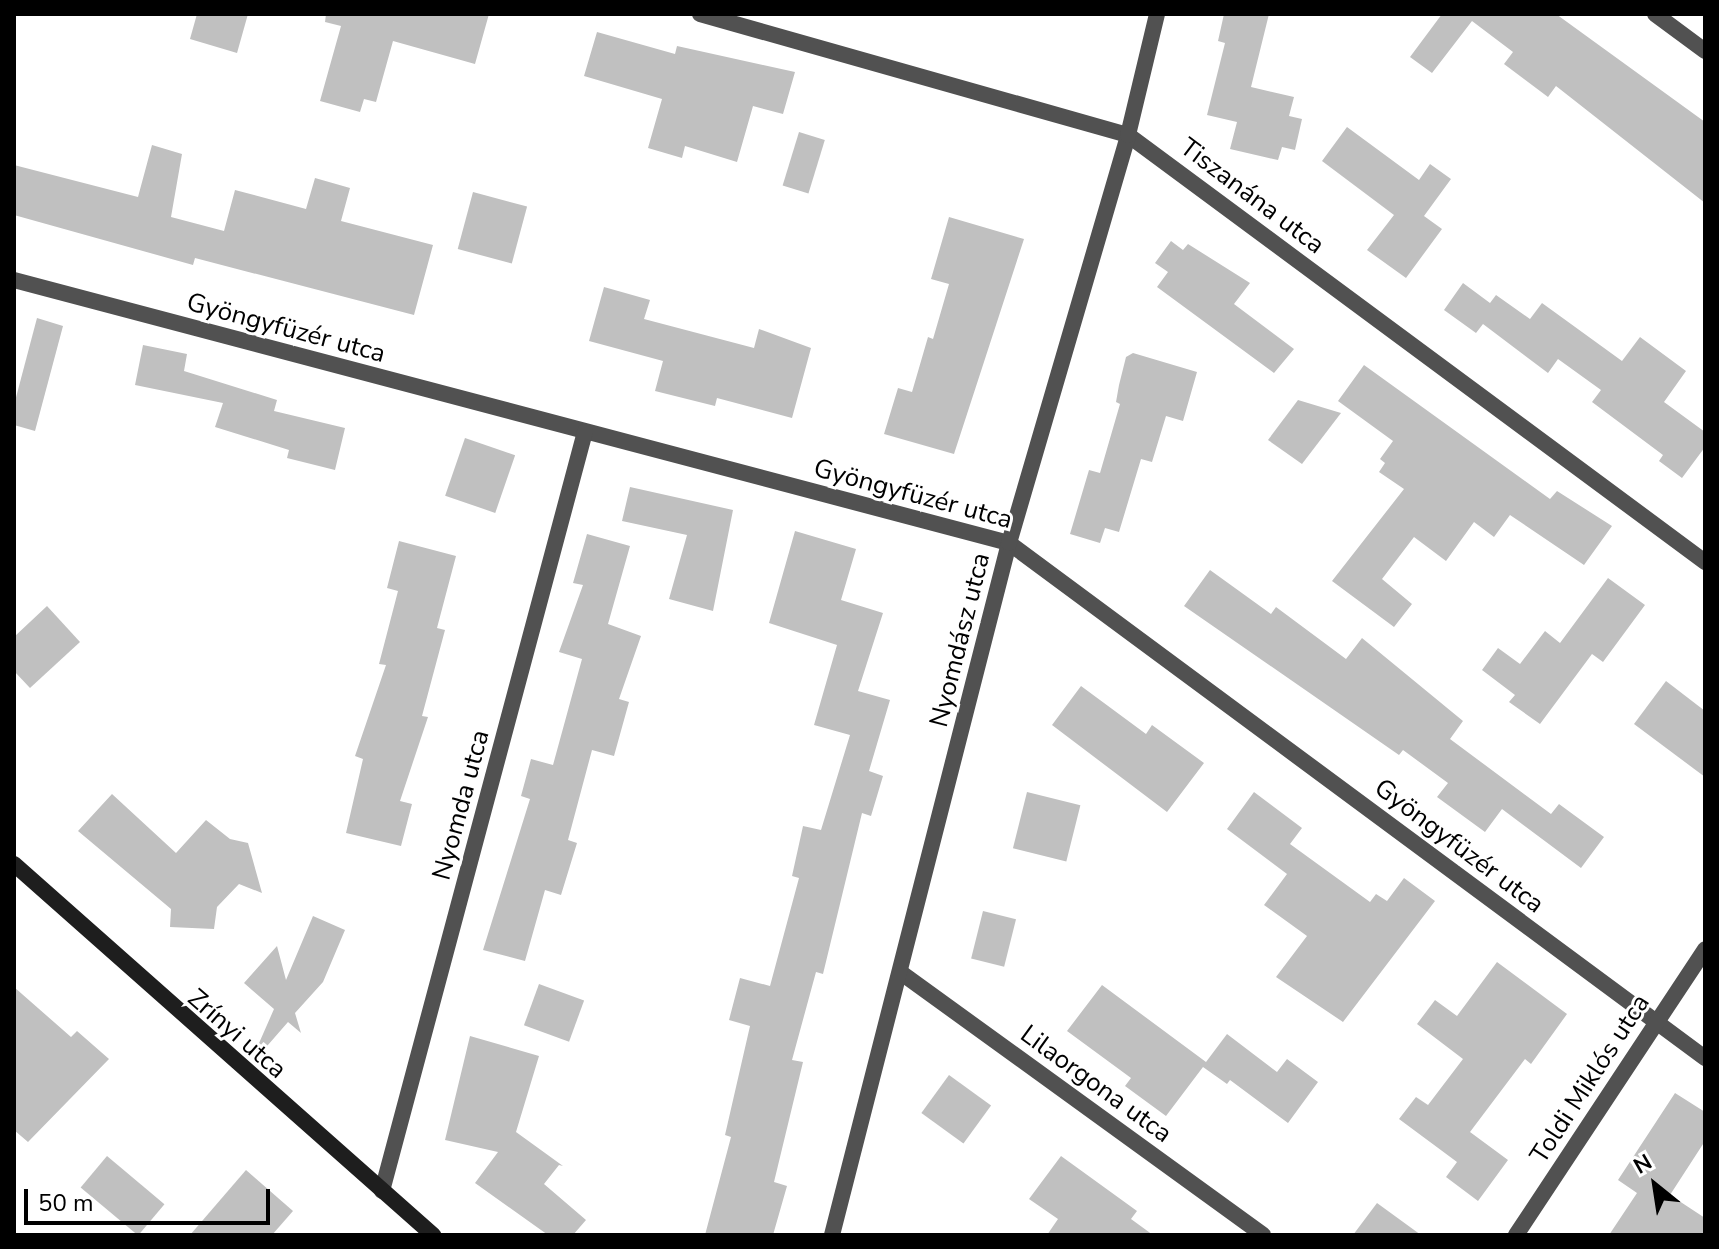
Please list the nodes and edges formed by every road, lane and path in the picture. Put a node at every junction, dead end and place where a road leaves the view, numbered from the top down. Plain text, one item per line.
1 (700, 14) edge
2 (1157, 14) edge
3 (1655, 14) edge
4 (1705, 51) edge
5 (1128, 135) junction
6 (14, 280) edge
7 (585, 432) junction
8 (1009, 543) junction
9 (1705, 562) edge
10 (14, 864) edge
11 (1705, 949) edge
12 (900, 972) junction
13 (1656, 1022) junction
14 (1705, 1058) edge
15 (382, 1191) junction
16 (433, 1235) edge
17 (832, 1235) edge
18 (1263, 1235) edge
19 (1516, 1235) edge

1 - 5 street, Tiszanána utca
2 - 5 street, Nyomdász utca
3 - 4 street
5 - 8 street, Nyomdász utca
5 - 9 street, Tiszanána utca
6 - 7 street, Gyöngyfüzér utca
7 - 8 street, Gyöngyfüzér utca
7 - 15 street, Nyomda utca
8 - 12 street, Nyomdász utca
8 - 13 street, Gyöngyfüzér utca
10 - 15 main road, Zrínyi utca
11 - 13 street, Toldi Miklós utca
12 - 17 street, Nyomdász utca
12 - 18 street, Lilaorgona utca
13 - 14 street, Gyöngyfüzér utca
13 - 19 street, Toldi Miklós utca
15 - 16 main road, Zrínyi utca

